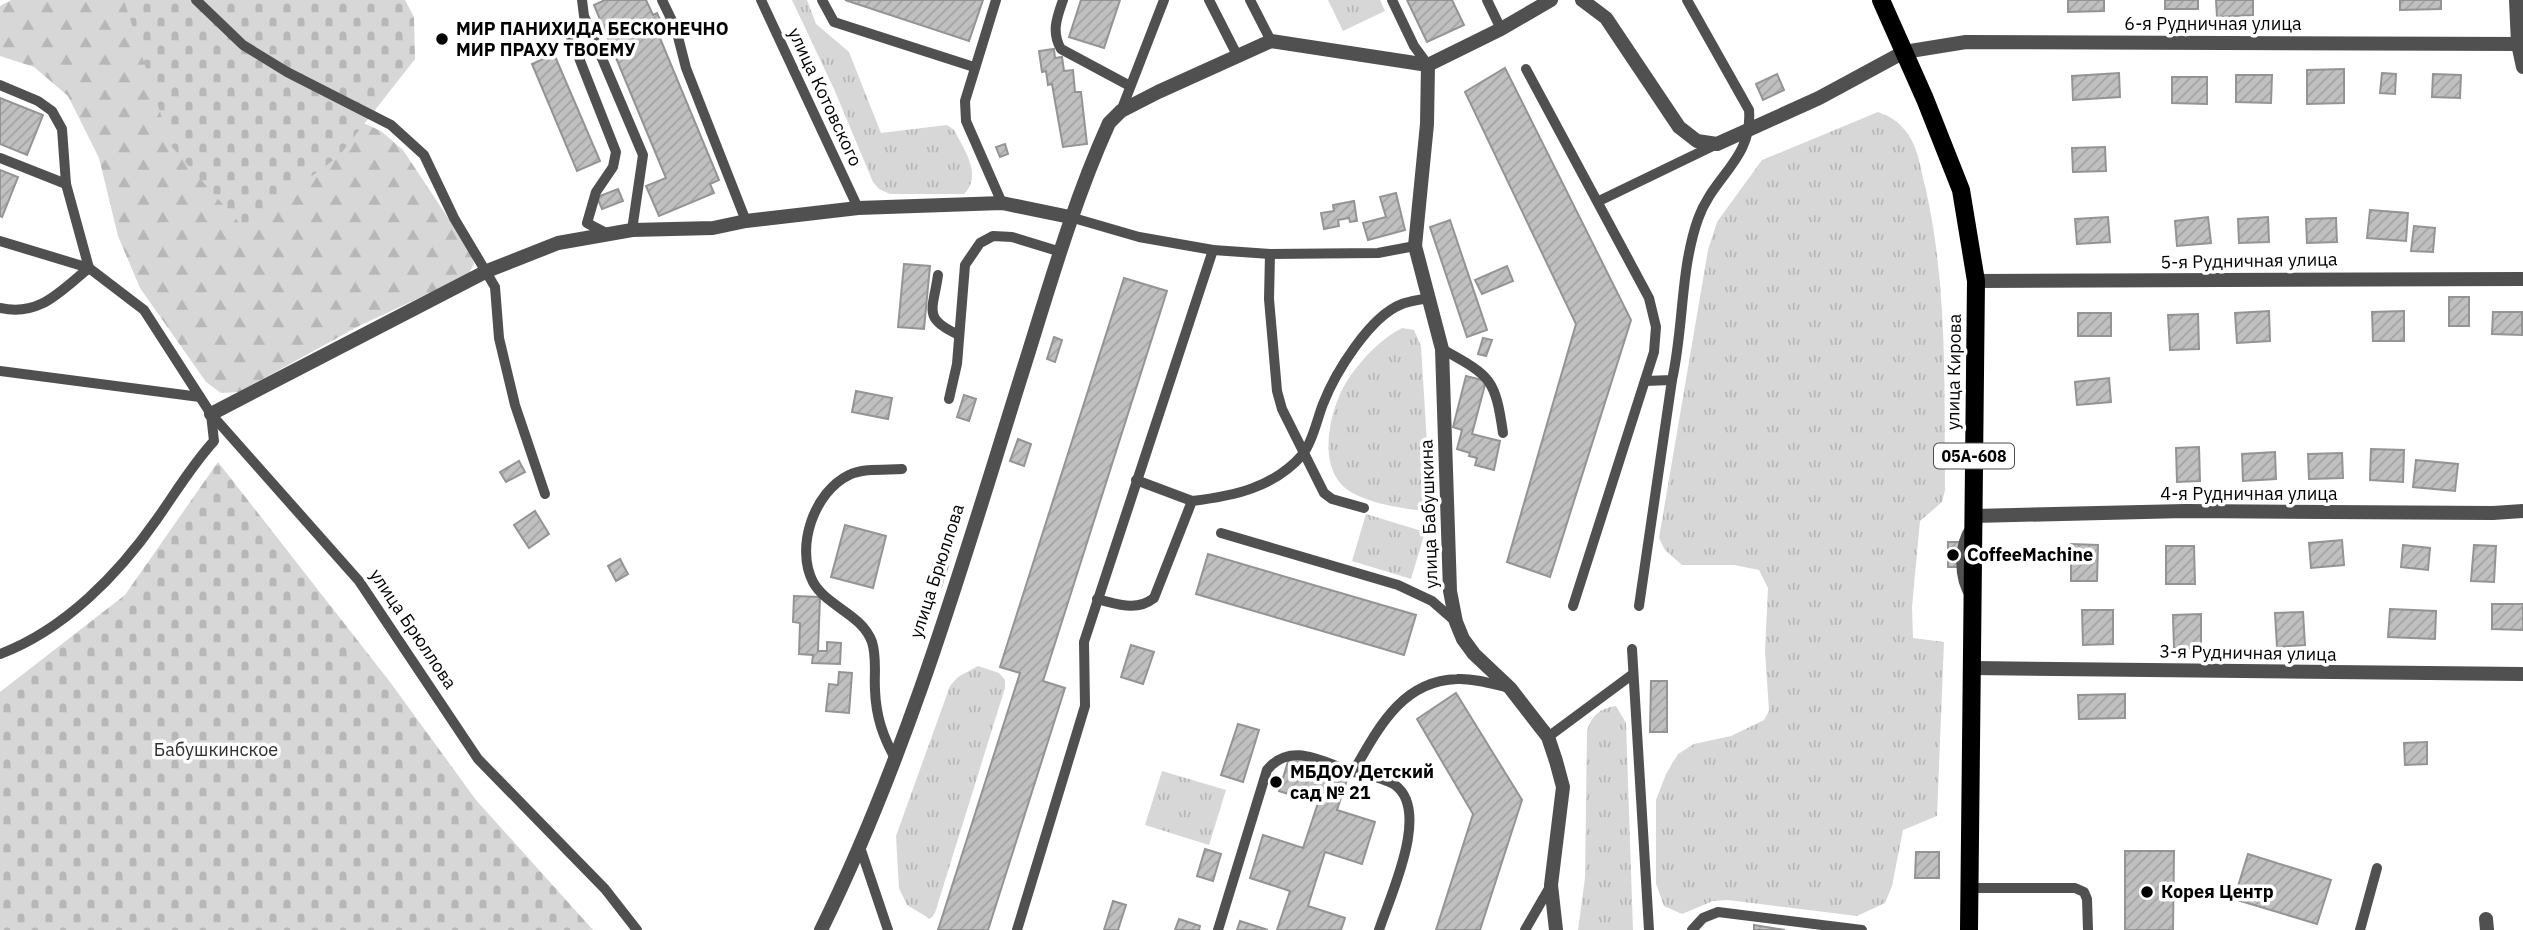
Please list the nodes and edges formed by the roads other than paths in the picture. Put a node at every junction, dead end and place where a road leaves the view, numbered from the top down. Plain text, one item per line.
1 (196, 0) edge
2 (582, 0) edge
3 (662, 0) edge
4 (761, 0) edge
5 (822, 0) edge
6 (996, 0) edge
7 (1063, 0) edge
8 (1164, 0) edge
9 (1209, 0) edge
10 (1250, 0) edge
11 (1392, 0) edge
12 (1487, 0) edge
13 (1551, 0) edge
14 (1582, 0) edge
15 (1687, 0) edge
16 (1881, 0) edge
17 (2516, 0) edge
18 (1501, 29) junction
19 (568, 30) dead end
20 (1271, 41) junction
21 (2521, 44) edge
22 (1904, 52) junction
23 (1237, 55) junction
24 (1428, 65) junction
25 (974, 67) junction
26 (2523, 67) edge
27 (1526, 69) dead end
28 (0, 85) edge
29 (1130, 86) junction
30 (1121, 111) junction
31 (1751, 129) junction
32 (1717, 144) junction
33 (0, 158) edge
34 (66, 184) junction
35 (1600, 201) junction
36 (1002, 203) junction
37 (858, 208) junction
38 (1070, 217) junction
39 (746, 221) junction
40 (632, 230) junction
41 (606, 233) junction
42 (0, 241) edge
43 (1415, 246) junction
44 (1213, 250) junction
45 (1061, 252) junction
46 (1269, 254) junction
47 (89, 268) junction
48 (487, 271) junction
49 (938, 275) dead end
50 (2523, 279) edge
51 (1976, 281) junction
52 (1428, 298) junction
53 (0, 308) edge
54 (958, 335) junction
55 (1442, 349) junction
56 (0, 371) edge
57 (1672, 380) junction
58 (1645, 381) junction
59 (200, 397) junction
60 (949, 399) dead end
61 (211, 414) junction
62 (1503, 433) dead end
63 (1305, 451) junction
64 (902, 469) dead end
65 (1136, 480) junction
66 (545, 494) dead end
67 (1192, 501) junction
68 (1364, 508) dead end
69 (2523, 511) edge
70 (1973, 520) junction
71 (1221, 533) dead end
72 (1097, 599) junction
73 (1573, 606) dead end
74 (1639, 606) dead end
75 (1456, 622) junction
76 (1632, 649) dead end
77 (0, 654) edge
78 (1972, 668) junction
79 (1633, 674) junction
80 (2523, 674) edge
81 (1510, 688) junction
82 (1548, 737) junction
83 (896, 760) junction
84 (1353, 772) junction
85 (861, 850) junction
86 (2377, 868) dead end
87 (1551, 885) junction
88 (1970, 888) junction
89 (637, 930) edge
90 (821, 930) edge
91 (888, 930) edge
92 (1017, 930) edge
93 (1218, 930) edge
94 (1379, 930) edge
95 (1525, 930) edge
96 (1556, 930) edge
97 (1649, 930) edge
98 (1692, 930) edge
99 (1862, 930) edge
100 (1969, 930) edge
101 (2088, 930) edge
102 (2360, 930) edge

1 - 48 lane
2 - 40 lane
3 - 39 lane
4 - 37 lane, улица Котовского
5 - 25 lane
6 - 25 lane
7 - 29 lane
8 - 29 lane
9 - 23 lane
10 - 20 lane
11 - 24 lane
12 - 18 lane
13 - 18 street
14 - 32 street
15 - 31 lane
16 - 22 main road, улица Кирова / 05А-608
17 - 21 street
18 - 24 street
19 - 41 lane
20 - 23 street
20 - 24 street
21 - 22 street, 6-я Рудничная улица
21 - 26 street
22 - 31 street
22 - 51 main road, улица Кирова / 05А-608
23 - 30 street
24 - 43 street, улица Бабушкина
25 - 36 lane
27 - 35 lane
28 - 34 lane
29 - 30 lane
30 - 38 street
31 - 32 street
31 - 57 lane
32 - 35 lane
33 - 34 lane
34 - 47 lane
35 - 58 lane
36 - 37 street
36 - 38 street
37 - 39 street
38 - 44 lane
38 - 45 street, улица Брюллова
39 - 40 street
40 - 41 street
41 - 48 street
42 - 47 lane
43 - 46 lane
43 - 52 street, улица Бабушкина
44 - 46 lane
44 - 65 lane
45 - 54 lane
45 - 83 street, улица Брюллова
46 - 63 lane
47 - 53 lane
47 - 59 lane, улица Брюллова
48 - 61 street
48 - 66 lane
49 - 54 lane
50 - 51 street, 5-я Рудничная улица
51 - 70 main road, улица Кирова / 05А-608
52 - 55 street, улица Бабушкина
52 - 63 lane
54 - 60 lane
55 - 62 lane
55 - 75 street, улица Бабушкина
56 - 59 lane
57 - 58 lane
57 - 74 lane
58 - 73 lane
59 - 61 lane, улица Брюллова
61 - 77 lane
61 - 89 lane, улица Брюллова
63 - 67 lane
63 - 68 lane
64 - 83 lane
65 - 67 lane
65 - 72 lane
67 - 72 lane
69 - 70 street, 4-я Рудничная улица
70 - 78 main road, улица Кирова / 05А-608
71 - 75 lane
72 - 92 lane
75 - 81 street, улица Бабушкина
76 - 79 lane
78 - 80 street, 3-я Рудничная улица
78 - 88 main road, улица Кирова / 05А-608
79 - 82 lane
79 - 97 lane
81 - 82 street, улица Бабушкина
81 - 84 lane
82 - 87 street, улица Бабушкина
83 - 85 street, улица Брюллова
84 - 93 lane
84 - 94 lane
85 - 90 street, улица Брюллова
85 - 91 lane
86 - 102 lane
87 - 95 lane
87 - 96 street, улица Бабушкина
88 - 100 main road, улица Кирова / 05А-608
88 - 101 lane
98 - 99 lane

